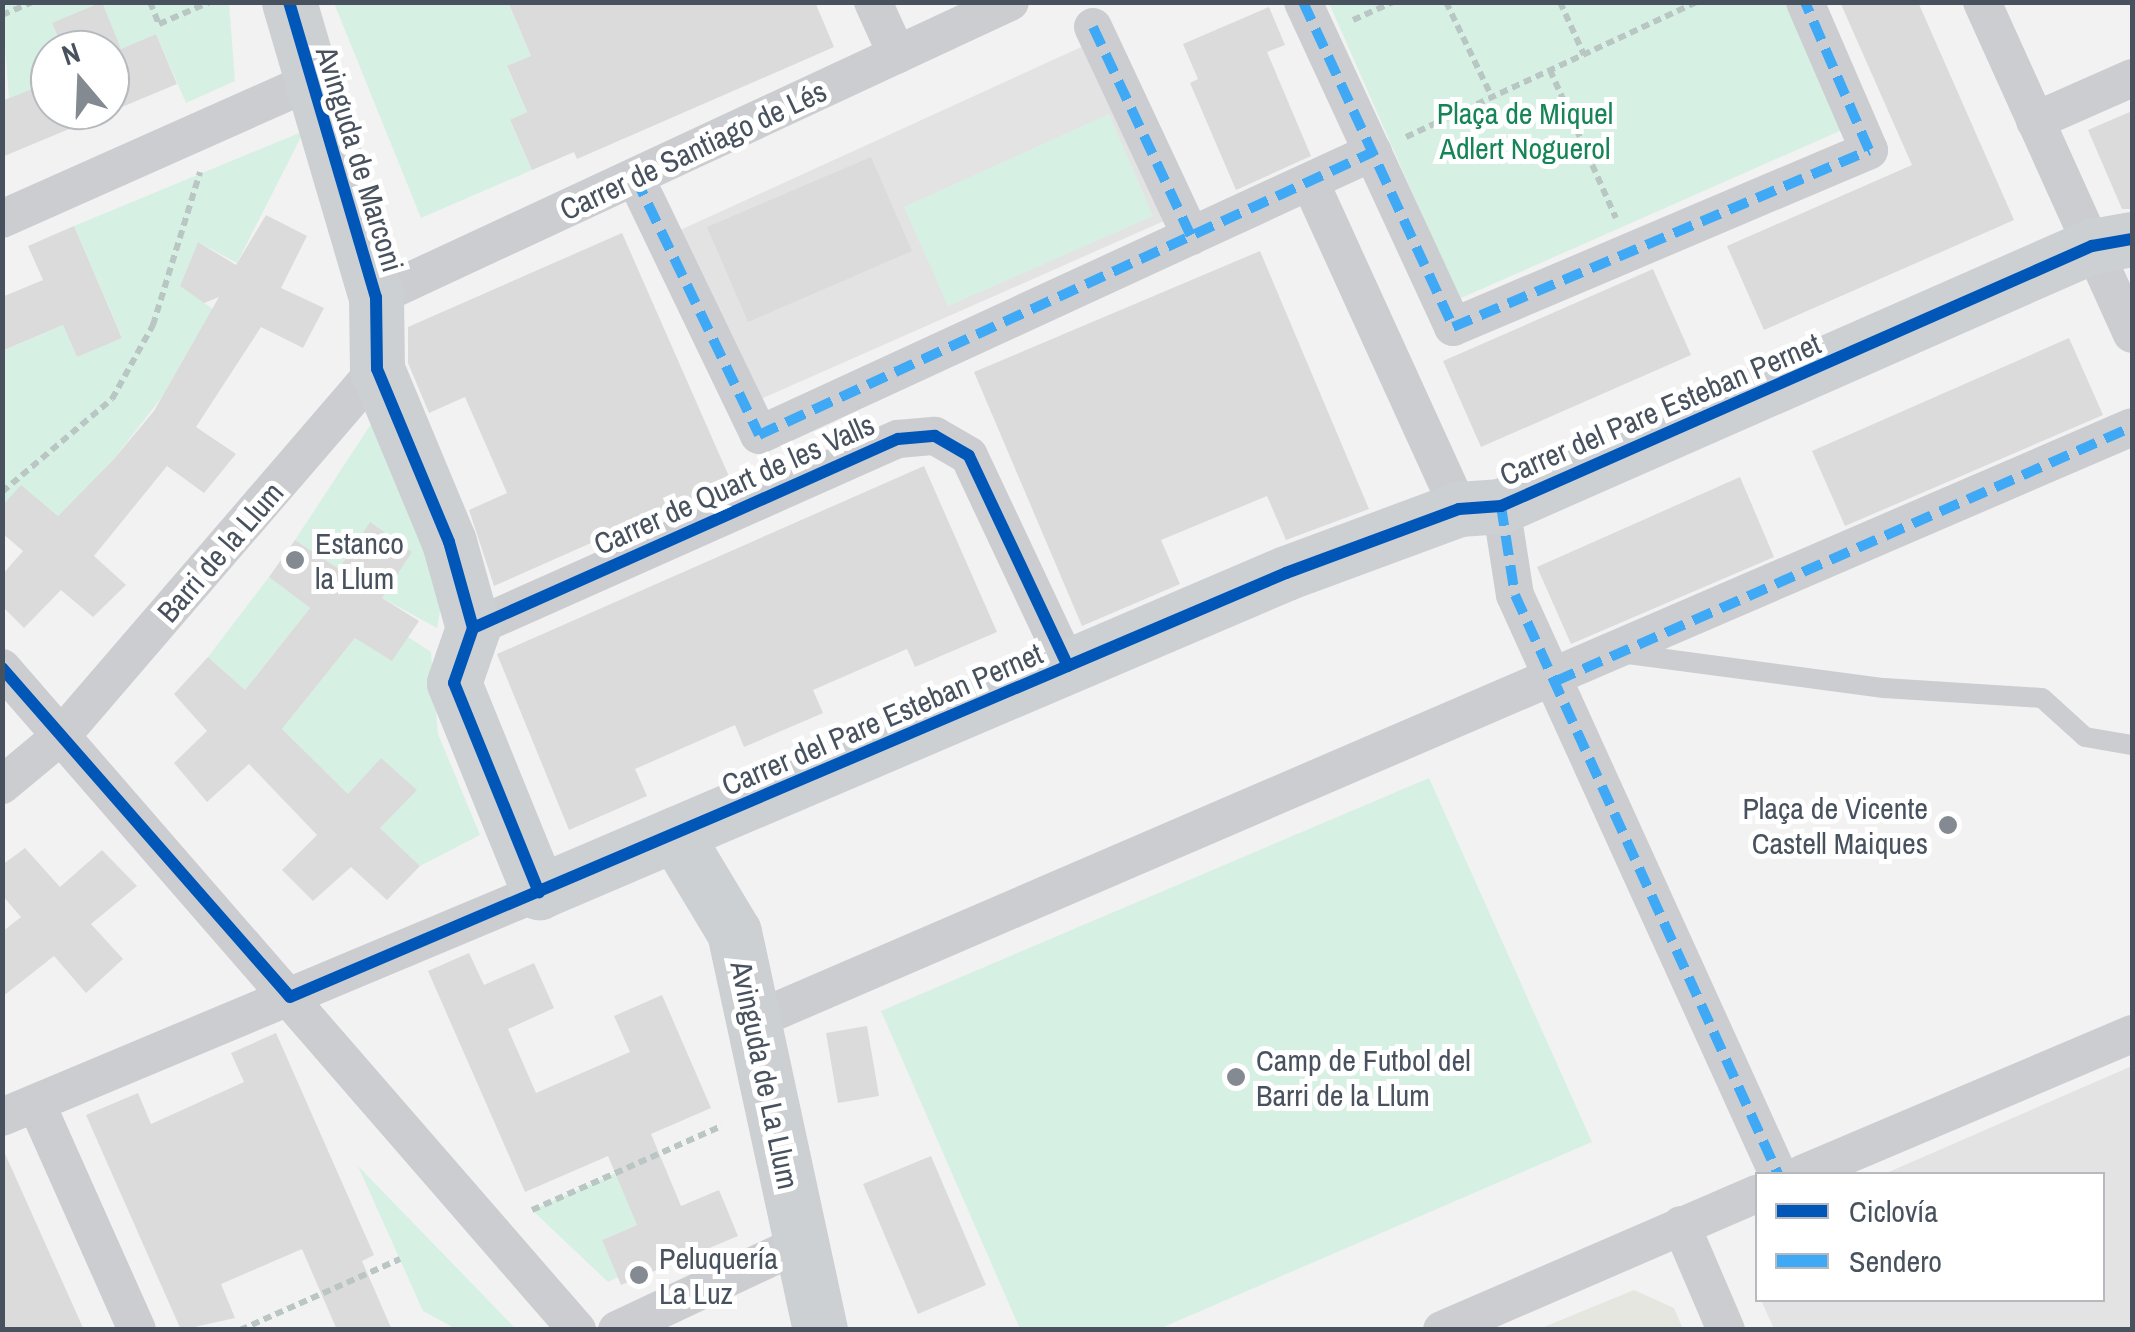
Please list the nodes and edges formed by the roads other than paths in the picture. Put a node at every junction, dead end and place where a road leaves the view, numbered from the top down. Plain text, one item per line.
1 (288, 2) edge
2 (873, 2) edge
3 (1010, 2) edge
4 (1304, 2) edge
5 (1805, 2) edge
6 (1982, 2) edge
7 (1093, 28) dead end
8 (897, 56) junction
9 (2132, 78) edge
10 (310, 82) junction
11 (2036, 121) junction
12 (1373, 152) junction
13 (635, 177) junction
14 (1310, 182) junction
15 (2, 219) edge
16 (1191, 236) junction
17 (2112, 242) edge
18 (376, 297) junction
19 (2132, 334) edge
20 (377, 369) junction
21 (2132, 427) edge
22 (1480, 507) junction
23 (473, 628) junction
24 (1068, 666) junction
25 (2, 668) edge
26 (1556, 682) junction
27 (62, 735) junction
28 (2132, 745) edge
29 (2, 785) edge
30 (675, 834) junction
31 (539, 892) junction
32 (290, 997) junction
33 (753, 1021) junction
34 (2132, 1034) edge
35 (19, 1110) edge
36 (1777, 1172) edge
37 (1807, 1172) edge
38 (1755, 1194) edge
39 (1681, 1226) junction
40 (802, 1243) junction
41 (138, 1330) edge
42 (578, 1330) edge
43 (616, 1330) edge
44 (820, 1330) edge
45 (1442, 1330) edge
46 (1726, 1330) edge

1 - 10 street, Avinguda de Marconi
2 - 8 street
3 - 8 street, Carrer de Santiago de Lés
4 - 12 street
5 - 12 street
6 - 11 street
7 - 16 street
8 - 13 street, Carrer de Santiago de Lés
9 - 11 street
10 - 15 street
10 - 18 street, Avinguda de Marconi
11 - 17 street
12 - 14 street, Carrer de Quart de les Valls
13 - 16 street, Carrer de Quart de les Valls
13 - 18 street, Carrer de Santiago de Lés
14 - 16 street, Carrer de Quart de les Valls
14 - 22 street
17 - 19 street
17 - 22 street, Carrer del Pare Esteban Pernet
18 - 20 street, Avinguda de Marconi
20 - 23 street, Avinguda de Marconi
20 - 27 street, Barri de la Llum
21 - 26 street
22 - 24 street, Carrer del Pare Esteban Pernet
22 - 26 street
23 - 24 street, Carrer de Quart de les Valls
23 - 31 street
24 - 30 street, Carrer del Pare Esteban Pernet
25 - 27 street
26 - 28 lane
26 - 33 street
26 - 36 street
27 - 29 street, Barri de la Llum
27 - 32 street
30 - 31 street, Carrer del Pare Esteban Pernet
30 - 33 street, Avinguda de La Llum
31 - 32 street
32 - 35 street
32 - 42 street
33 - 40 street, Avinguda de La Llum
34 - 37 street
35 - 41 street
38 - 39 street
39 - 45 street
39 - 46 street
40 - 43 street
40 - 44 street, Avinguda de La Llum

